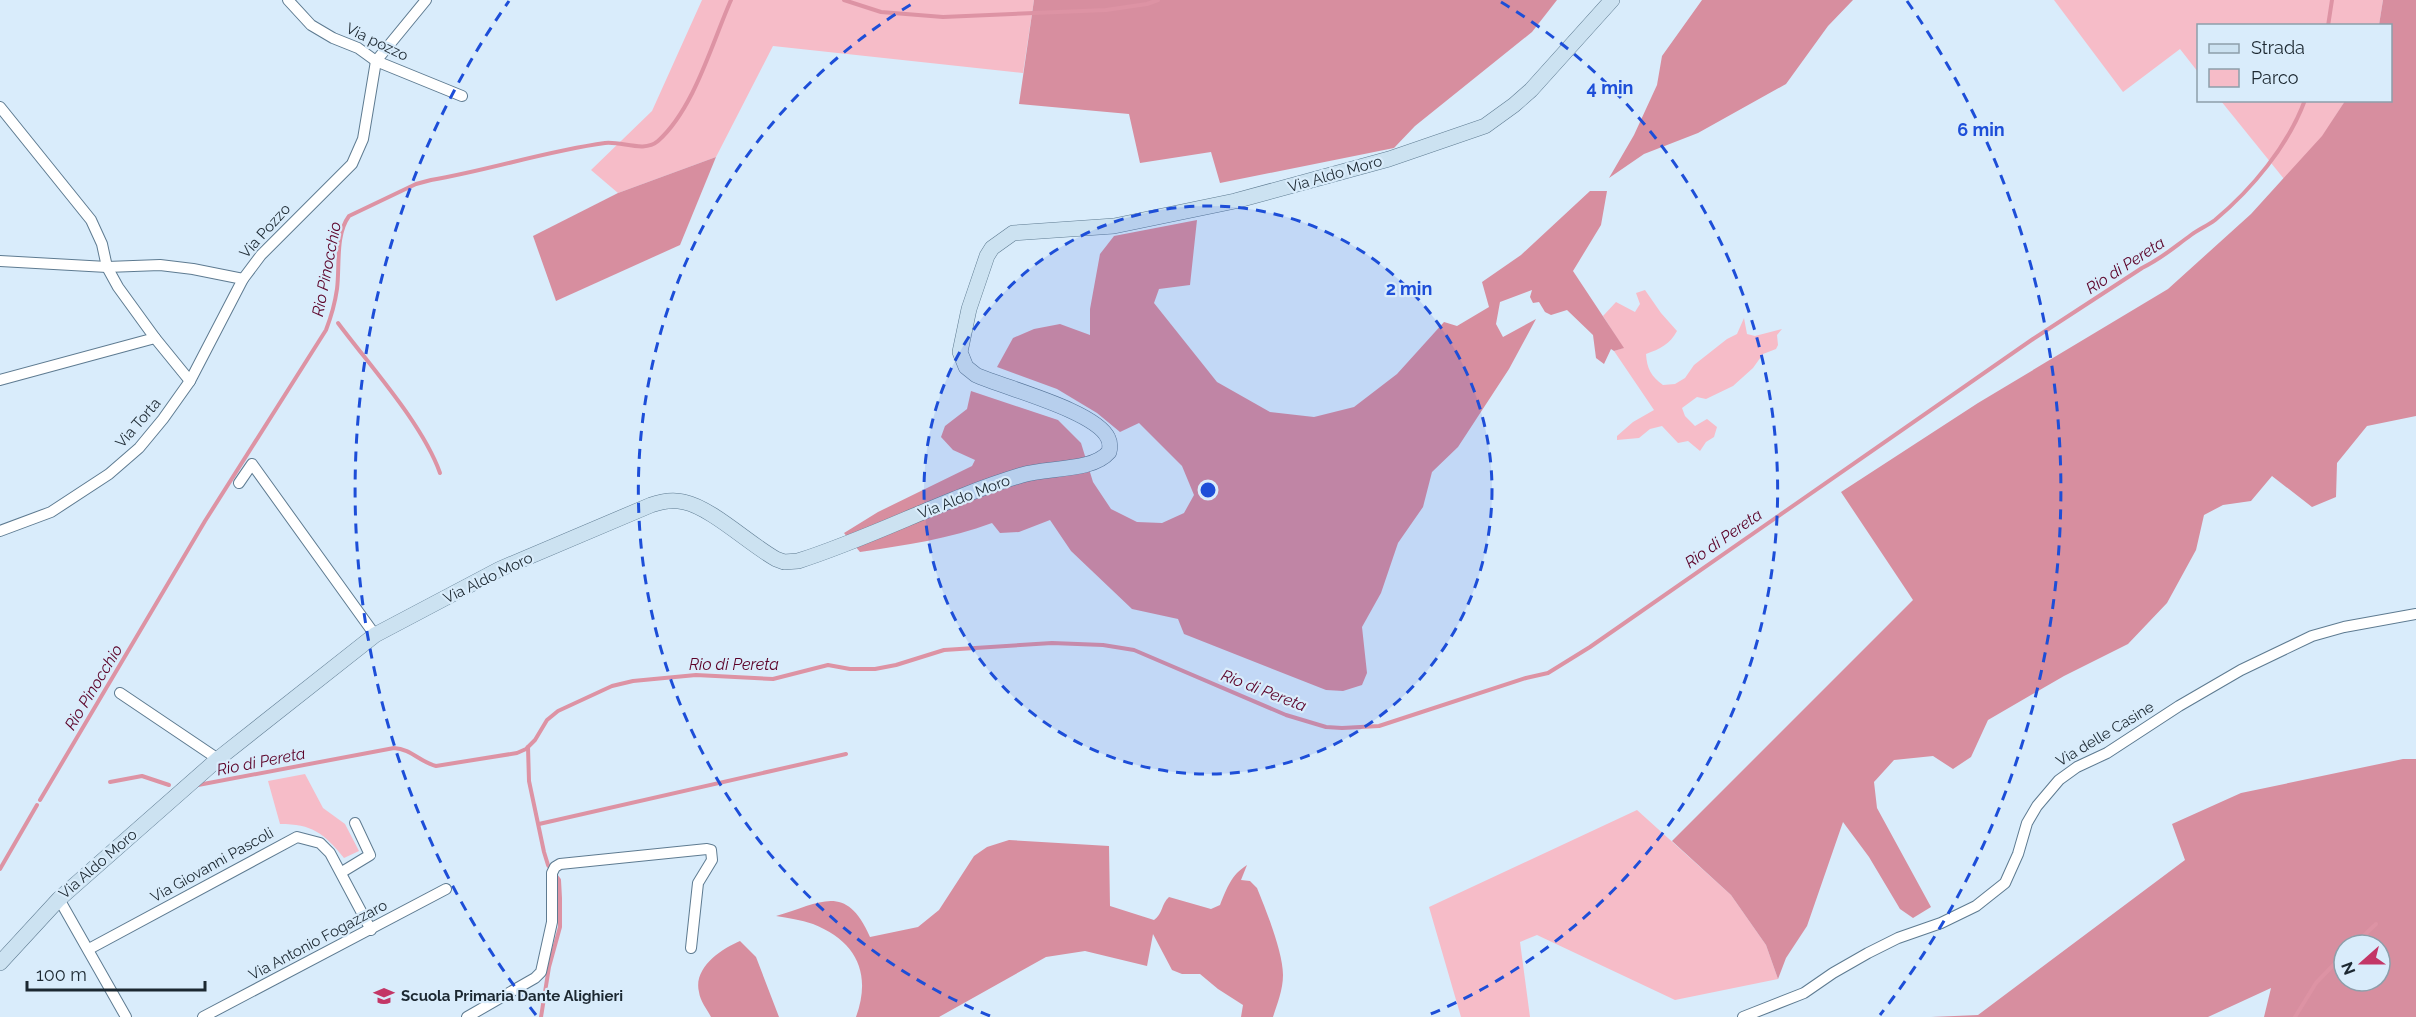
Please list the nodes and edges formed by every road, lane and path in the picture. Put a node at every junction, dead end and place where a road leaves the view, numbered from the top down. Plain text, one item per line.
1 (288, 0) edge
2 (426, 0) edge
3 (1612, 0) edge
4 (376, 61) junction
5 (462, 96) dead end
6 (0, 106) edge
7 (0, 261) edge
8 (107, 267) junction
9 (243, 279) junction
10 (155, 338) junction
11 (0, 380) edge
12 (190, 381) junction
13 (239, 483) dead end
14 (0, 529) edge
15 (2416, 614) edge
16 (375, 635) junction
17 (120, 693) dead end
18 (218, 759) junction
19 (355, 823) dead end
20 (342, 872) junction
21 (446, 890) dead end
22 (59, 898) junction
23 (371, 930) junction
24 (691, 948) dead end
25 (89, 949) junction
26 (0, 963) edge
27 (126, 1017) edge
28 (203, 1017) edge
29 (467, 1017) edge
30 (1743, 1017) edge

1 - 4 street, Via pozzo
2 - 4 street, Via Pozzo
3 - 16 main road, Via Aldo Moro
4 - 5 street, Via pozzo
4 - 9 street, Via Pozzo
6 - 8 street
7 - 8 street, Via Pozzo
8 - 9 street, Via Pozzo
8 - 10 street
9 - 12 street, Via Torta
10 - 11 street
10 - 12 street
12 - 14 street, Via Torta
13 - 16 street
15 - 30 street, Via delle Casine
16 - 18 main road, Via Aldo Moro
17 - 18 street
18 - 22 main road, Via Aldo Moro
19 - 20 street
20 - 23 street, Via Giovanni Pascoli
20 - 25 street, Via Giovanni Pascoli
21 - 23 street, Via Antonio Fogazzaro
22 - 25 street
22 - 26 main road, Via Aldo Moro
23 - 28 street, Via Antonio Fogazzaro
24 - 29 street
25 - 27 street

